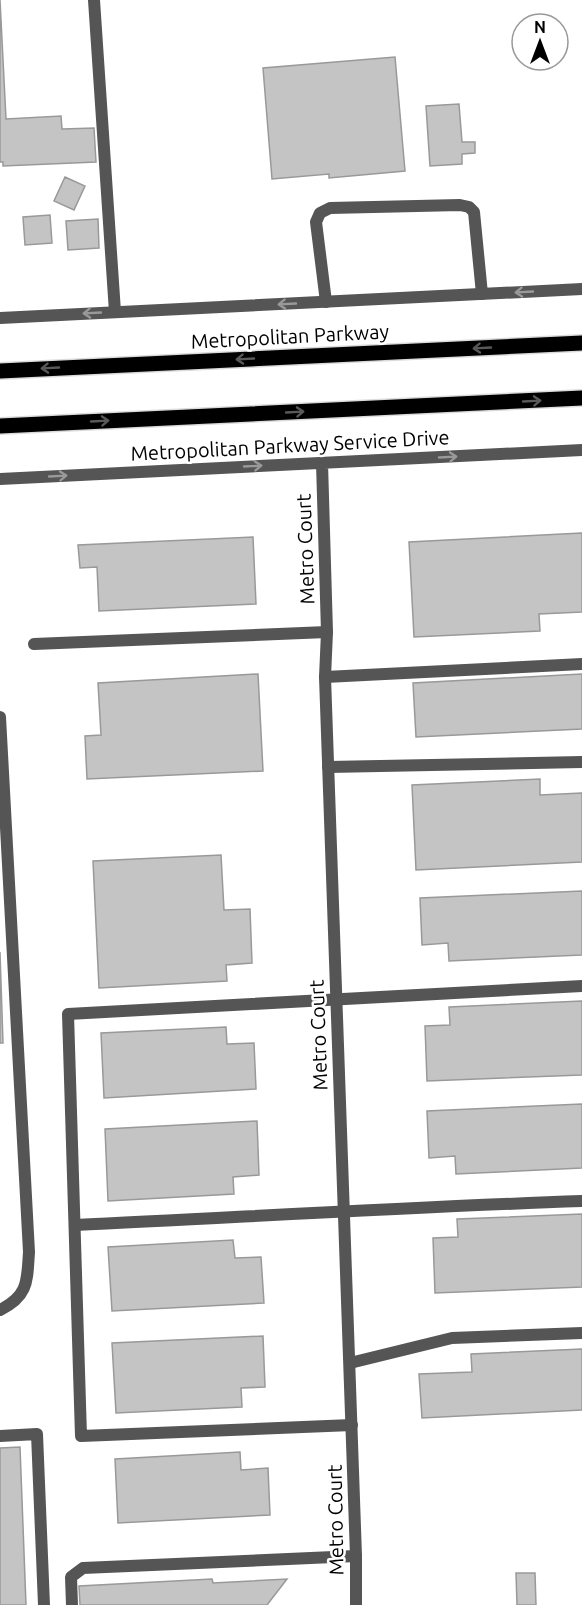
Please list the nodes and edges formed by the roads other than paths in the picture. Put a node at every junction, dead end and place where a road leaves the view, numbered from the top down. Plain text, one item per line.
1 (94, 0) edge
2 (582, 289) edge
3 (482, 294) junction
4 (326, 302) junction
5 (115, 312) junction
6 (0, 318) edge
7 (582, 343) edge
8 (0, 371) edge
9 (582, 398) edge
10 (0, 426) edge
11 (582, 450) edge
12 (322, 463) junction
13 (0, 479) edge
14 (327, 632) junction
15 (34, 644) dead end
16 (582, 664) edge
17 (325, 677) junction
18 (0, 717) edge
19 (582, 762) edge
20 (328, 767) junction
21 (582, 986) edge
22 (337, 999) junction
23 (582, 1201) edge
24 (344, 1213) junction
25 (75, 1225) junction
26 (0, 1310) edge
27 (582, 1333) edge
28 (350, 1363) junction
29 (352, 1425) junction
30 (0, 1436) edge
31 (356, 1556) junction
32 (44, 1605) edge
33 (72, 1605) edge
34 (356, 1605) edge

1 - 5 street
2 -> 3 street
3 - 4 street
3 - 4 street
4 -> 5 street
5 -> 6 street
7 -> 8 main road, Metropolitan Parkway
10 -> 9 main road
12 -> 11 street, Metropolitan Parkway Service Drive
13 -> 12 street, Metropolitan Parkway Service Drive
12 - 14 street, Metro Court
14 - 15 street
14 - 17 street, Metro Court
16 - 17 street
17 - 20 street, Metro Court
18 - 26 street
19 - 20 street
20 - 22 street, Metro Court
21 - 22 street
22 - 24 street, Metro Court
22 - 25 street
23 - 24 street
24 - 25 street
24 - 28 street, Metro Court
25 - 29 street
27 - 28 street
28 - 29 street, Metro Court
29 - 31 street, Metro Court
30 - 32 street
31 - 33 street
31 - 34 street, Metro Court

